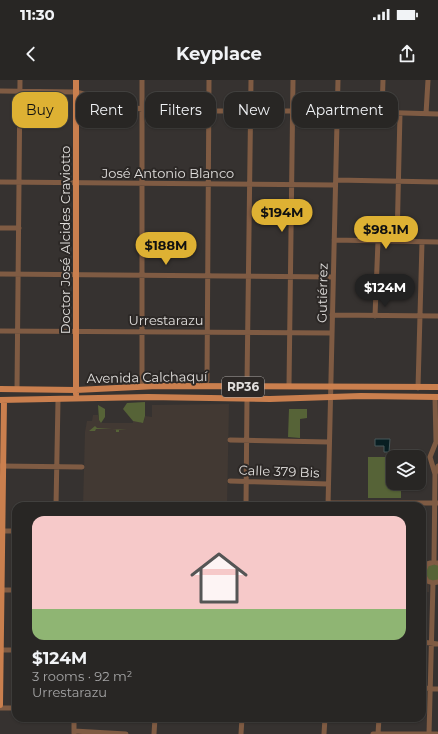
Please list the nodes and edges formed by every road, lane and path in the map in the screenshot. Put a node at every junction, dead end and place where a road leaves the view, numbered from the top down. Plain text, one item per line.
1 (20, 80) edge
2 (76, 80) edge
3 (142, 80) edge
4 (209, 80) edge
5 (251, 80) edge
6 (292, 80) edge
7 (338, 80) edge
8 (383, 80) edge
9 (428, 80) edge
10 (0, 91) edge
11 (20, 91) junction
12 (76, 92) joint
13 (209, 92) edge
14 (251, 92) edge
15 (292, 92) edge
16 (338, 92) edge
17 (383, 92) edge
18 (137, 109) edge
19 (142, 110) junction
20 (145, 110) edge
21 (284, 111) edge
22 (292, 111) edge
23 (400, 113) joint
24 (426, 114) junction
25 (438, 114) edge
26 (76, 128) edge
27 (209, 128) edge
28 (251, 128) edge
29 (292, 128) edge
30 (337, 128) edge
31 (398, 181) junction
32 (0, 182) edge
33 (336, 182) junction
34 (438, 182) edge
35 (19, 183) junction
36 (76, 183) junction
37 (143, 183) junction
38 (209, 184) junction
39 (250, 184) junction
40 (292, 185) junction
41 (0, 228) edge
42 (19, 228) junction
43 (334, 240) junction
44 (378, 241) junction
45 (397, 241) junction
46 (422, 242) junction
47 (438, 242) edge
48 (0, 274) edge
49 (18, 274) junction
50 (76, 274) junction
51 (142, 274) junction
52 (207, 275) junction
53 (249, 275) junction
54 (290, 276) junction
55 (333, 277) junction
56 (332, 315) junction
57 (375, 316) junction
58 (419, 316) junction
59 (438, 316) edge
60 (0, 330) edge
61 (18, 331) junction
62 (76, 331) junction
63 (207, 331) junction
64 (142, 332) junction
65 (248, 332) junction
66 (289, 332) junction
67 (332, 333) junction
68 (207, 380) dead end
69 (142, 382) dead end
70 (247, 382) dead end
71 (289, 386) junction
72 (330, 387) junction
73 (438, 387) edge
74 (418, 388) junction
75 (17, 389) junction
76 (96, 389) junction
77 (48, 390) junction
78 (76, 390) junction
79 (2, 394) edge
80 (330, 396) junction
81 (436, 397) edge
82 (247, 398) junction
83 (76, 399) junction
84 (97, 399) junction
85 (58, 400) junction
86 (230, 440) dead end
87 (246, 441) junction
88 (329, 442) junction
89 (437, 445) edge
90 (2, 466) edge
91 (56, 466) junction
92 (438, 466) edge
93 (82, 467) dead end
94 (435, 474) junction
95 (230, 481) dead end
96 (246, 481) junction
97 (328, 484) junction
98 (56, 502) edge
99 (246, 502) edge
100 (328, 502) edge
101 (426, 503) edge
102 (436, 503) edge
103 (1, 531) edge
104 (12, 531) edge
105 (436, 562) edge
106 (426, 566) edge
107 (426, 579) edge
108 (436, 583) edge
109 (1, 590) edge
110 (12, 590) edge
111 (435, 643) edge
112 (1, 650) edge
113 (12, 650) edge
114 (426, 688) edge
115 (431, 688) junction
116 (438, 689) edge
117 (0, 705) edge
118 (0, 708) edge
119 (12, 708) edge
120 (155, 722) edge
121 (242, 722) edge
122 (325, 722) edge
123 (378, 722) edge
124 (74, 732) edge
125 (126, 734) edge
126 (154, 734) edge
127 (241, 734) edge
128 (324, 734) edge
129 (376, 734) edge
130 (429, 734) edge
131 (438, 734) edge

1 - 11 street
2 - 12 main road, Doctor José Alcides Craviotto
3 - 19 street
4 - 13 street
5 - 14 street
6 - 15 street
7 - 16 street, Gutiérrez
8 - 17 street
9 - 24 street
10 - 11 street
11 - 12 street
11 - 35 street
18 - 19 street
19 - 20 street
19 - 37 street
21 - 22 street
23 - 24 street
23 - 31 street
24 - 25 street
26 - 36 main road, Doctor José Alcides Craviotto
27 - 38 street
28 - 39 street
29 - 40 street
30 - 33 street, Gutiérrez
31 - 33 street, José Antonio Blanco
31 - 34 street, José Antonio Blanco
31 - 45 street
32 - 35 street, José Antonio Blanco
33 - 40 street, José Antonio Blanco
33 - 43 street, Gutiérrez
35 - 36 street, José Antonio Blanco
35 - 42 street
36 - 37 street, José Antonio Blanco
36 - 50 main road, Doctor José Alcides Craviotto
37 - 38 street, José Antonio Blanco
37 - 51 street
38 - 39 street, José Antonio Blanco
38 - 52 street
39 - 40 street, José Antonio Blanco
39 - 53 street
40 - 54 street
41 - 42 street
42 - 49 street
43 - 44 street
43 - 55 street, Gutiérrez
44 - 45 street
44 - 57 street
45 - 46 street
46 - 47 street
46 - 58 street
48 - 49 street
49 - 50 street
49 - 61 street
50 - 51 street
50 - 62 main road, Doctor José Alcides Craviotto
51 - 52 street
51 - 64 street
52 - 53 street
52 - 63 street
53 - 54 street
53 - 65 street
54 - 55 street
54 - 66 street
55 - 56 street, Gutiérrez
56 - 57 street
56 - 67 street, Gutiérrez
57 - 58 street
58 - 59 street
58 - 74 street
60 - 61 street, Urrestarazu
61 - 62 street, Urrestarazu
61 - 75 street
62 - 64 street, Urrestarazu
62 - 78 main road, Doctor José Alcides Craviotto
63 - 64 street, Urrestarazu
63 - 65 street, Urrestarazu
63 - 68 street
64 - 69 street
65 - 66 street, Urrestarazu
65 - 70 street
66 - 67 street, Urrestarazu
66 - 71 street
67 - 72 street, Gutiérrez
71 - 72 main road, Avenida Calchaquí / RP36
71 - 76 main road, Avenida Calchaquí / RP36
72 - 74 main road, Avenida Calchaquí / RP36
72 - 80 street, Gutiérrez
73 - 74 main road, Avenida Calchaquí / RP36
75 - 77 main road, Avenida Calchaquí
75 - 79 main road, Avenida Calchaquí
76 - 78 main road, Avenida Calchaquí
76 - 84 main road
77 - 78 main road, Avenida Calchaquí
77 - 79 main road
78 - 83 main road, Doctor José Alcides Craviotto
79 - 85 main road, Avenida Calchaquí / RP36
79 - 90 main road
80 - 81 main road, Avenida Calchaquí / RP36
80 - 82 main road, Avenida Calchaquí / RP36
80 - 88 street, Gutiérrez
81 - 89 street
82 - 84 main road, Avenida Calchaquí / RP36
82 - 87 street
83 - 84 main road, Avenida Calchaquí / RP36
83 - 85 main road, Avenida Calchaquí / RP36
85 - 91 street
86 - 87 street
87 - 88 street
87 - 96 street
88 - 97 street, Gutiérrez
89 - 94 street
90 - 91 street
90 - 103 main road
91 - 93 street
91 - 98 street
92 - 94 street
94 - 102 street
95 - 96 street, Calle 379 Bis
96 - 97 street, Calle 379 Bis
96 - 99 street
97 - 100 street, Gutiérrez
101 - 102 street
102 - 105 street
103 - 104 street
103 - 109 main road
105 - 106 street
107 - 108 street
108 - 111 street
109 - 110 street
109 - 112 main road
111 - 115 street
112 - 113 street
112 - 117 main road
114 - 115 street
115 - 116 street
115 - 130 street
118 - 119 street
120 - 126 street
121 - 127 street
122 - 128 street
123 - 129 street
124 - 125 street
129 - 130 street
130 - 131 street

